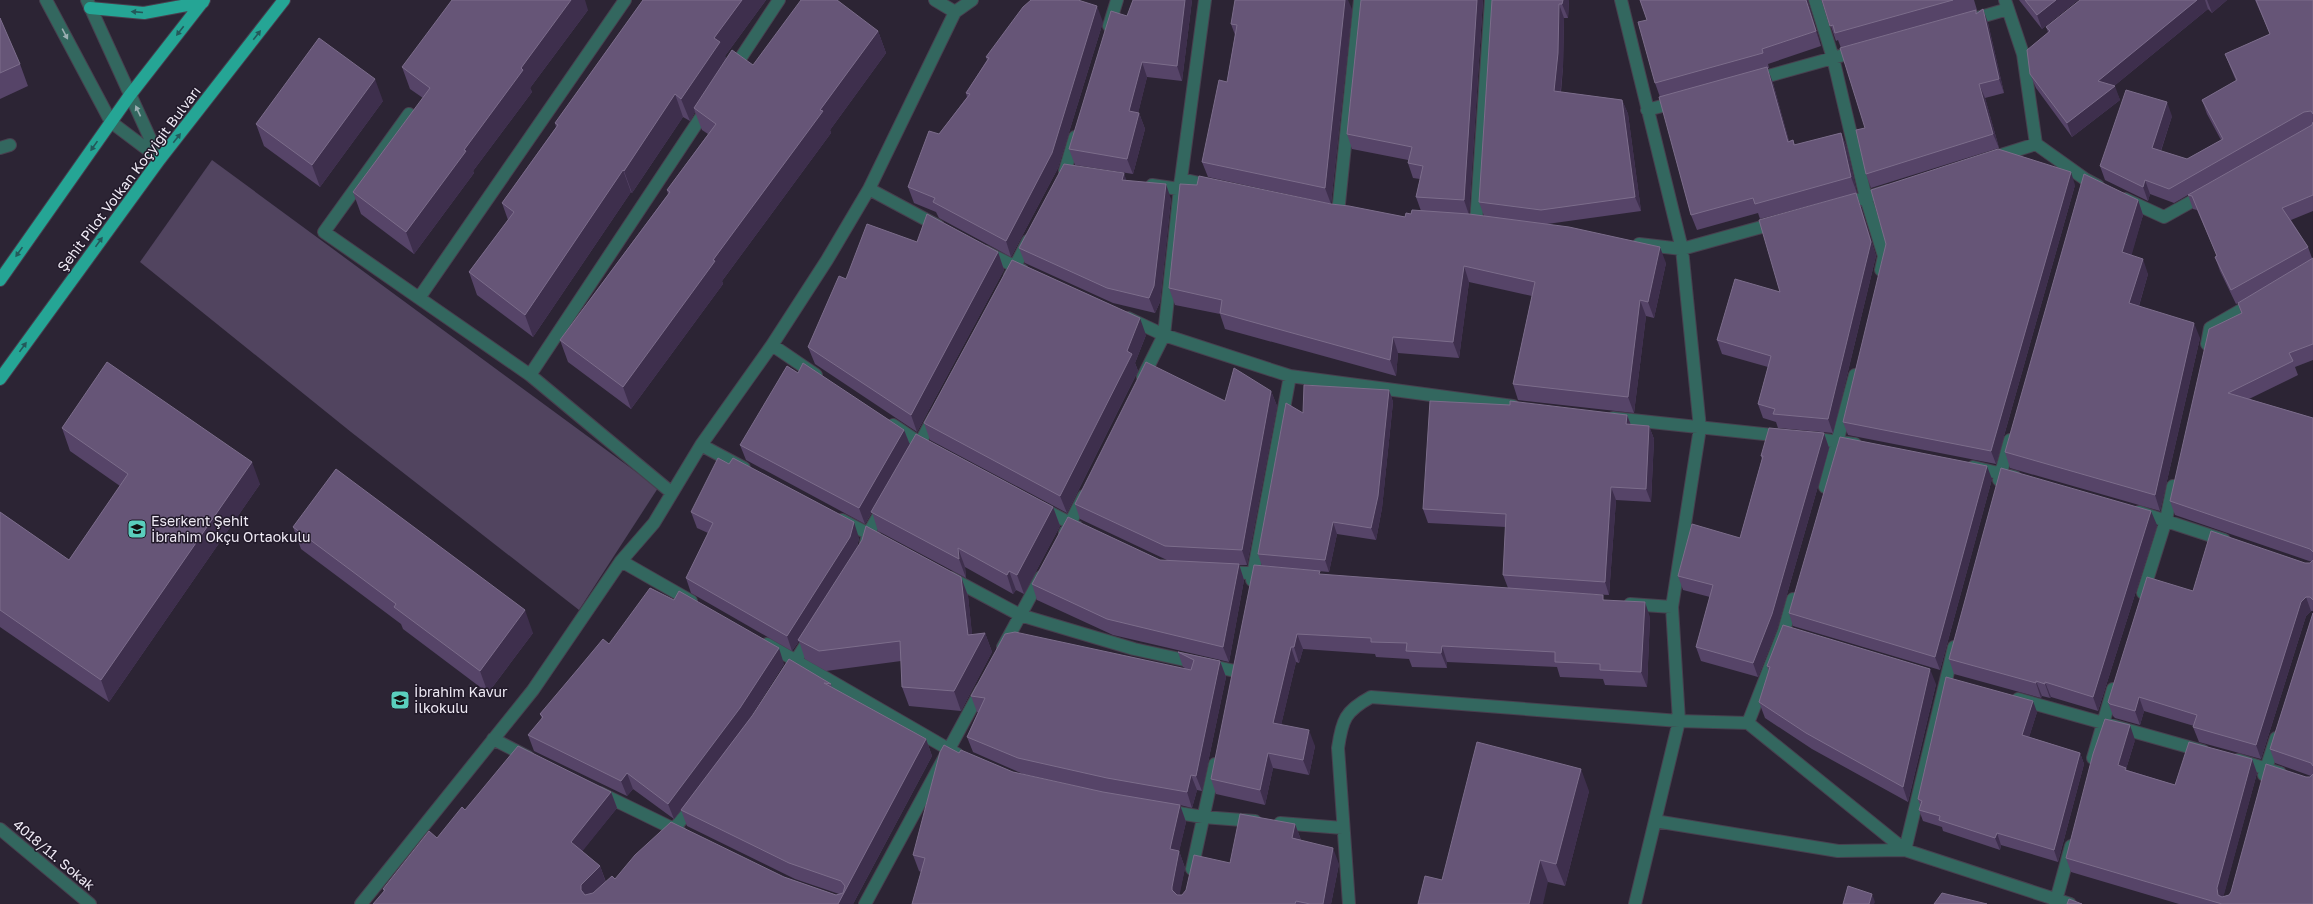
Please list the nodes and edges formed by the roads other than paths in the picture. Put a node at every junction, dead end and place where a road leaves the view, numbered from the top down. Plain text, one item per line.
1 (46, 0) edge
2 (284, 0) edge
3 (624, 0) edge
4 (779, 0) edge
5 (935, 0) edge
6 (972, 0) edge
7 (1117, 0) edge
8 (1205, 0) edge
9 (1360, 0) edge
10 (1492, 0) edge
11 (1621, 0) edge
12 (1815, 0) edge
13 (203, 1) edge
14 (88, 4) edge
15 (2006, 5) edge
16 (955, 12) junction
17 (1954, 24) edge
18 (1105, 37) edge
19 (2035, 44) edge
20 (1871, 47) edge
21 (2023, 54) junction
22 (1833, 58) junction
23 (726, 79) edge
24 (1744, 83) edge
25 (130, 95) junction
26 (1692, 97) edge
27 (713, 98) edge
28 (1647, 110) junction
29 (409, 114) edge
30 (111, 122) junction
31 (1078, 127) edge
32 (2036, 144) junction
33 (160, 159) junction
34 (1984, 161) edge
35 (1065, 171) junction
36 (1080, 174) edge
37 (1180, 179) junction
38 (2085, 180) junction
39 (1141, 183) edge
40 (1058, 185) edge
41 (1903, 186) edge
42 (2218, 186) edge
43 (1226, 189) edge
44 (869, 190) junction
45 (2080, 194) edge
46 (1866, 198) junction
47 (1835, 206) edge
48 (1323, 210) edge
49 (1338, 213) junction
50 (1354, 214) edge
51 (1789, 219) edge
52 (1460, 222) edge
53 (1476, 223) junction
54 (1491, 225) edge
55 (1033, 233) edge
56 (952, 234) edge
57 (1629, 242) edge
58 (973, 244) edge
59 (1682, 249) junction
60 (1015, 267) junction
61 (1036, 276) edge
62 (1878, 279) edge
63 (0, 280) edge
64 (1004, 288) edge
65 (2265, 296) edge
66 (419, 298) junction
67 (1114, 312) edge
68 (1164, 335) junction
69 (772, 346) junction
70 (2203, 358) edge
71 (1858, 364) edge
72 (530, 375) junction
73 (1290, 376) junction
74 (0, 379) edge
75 (823, 380) edge
76 (1136, 391) edge
77 (941, 406) edge
78 (1522, 407) edge
79 (1599, 416) edge
80 (881, 418) edge
81 (1700, 428) junction
82 (2014, 428) edge
83 (1838, 440) junction
84 (920, 443) junction
85 (702, 445) junction
86 (1870, 447) edge
87 (940, 454) edge
88 (909, 463) edge
89 (1962, 465) edge
90 (2001, 473) junction
91 (2176, 474) edge
92 (757, 475) edge
93 (2024, 479) edge
94 (1088, 488) edge
95 (672, 493) junction
96 (890, 495) edge
97 (1995, 496) edge
98 (1028, 501) edge
99 (1821, 502) edge
100 (2128, 509) edge
101 (834, 515) edge
102 (2166, 520) junction
103 (1070, 523) junction
104 (1084, 530) edge
105 (868, 534) junction
106 (1060, 543) edge
107 (889, 545) edge
108 (2239, 545) edge
109 (863, 555) edge
110 (621, 561) junction
111 (1045, 569) edge
112 (937, 571) edge
113 (1215, 572) edge
114 (1254, 573) junction
115 (1281, 574) edge
116 (1797, 586) edge
117 (1249, 596) edge
118 (2140, 602) edge
119 (1617, 603) edge
120 (702, 607) edge
121 (1672, 607) junction
122 (1020, 615) junction
123 (817, 628) edge
124 (1784, 631) junction
125 (1958, 634) edge
126 (1798, 636) edge
127 (756, 638) edge
128 (998, 656) edge
129 (1238, 656) edge
130 (796, 661) junction
131 (1235, 671) junction
132 (988, 676) edge
133 (2117, 677) edge
134 (1942, 678) junction
135 (1960, 684) edge
136 (1232, 687) edge
137 (778, 688) edge
138 (2005, 696) edge
139 (1678, 721) junction
140 (2103, 722) junction
141 (1748, 724) junction
142 (2280, 724) edge
143 (493, 740) junction
144 (950, 750) junction
145 (2214, 754) edge
146 (1216, 756) edge
147 (2229, 758) edge
148 (971, 760) edge
149 (542, 764) edge
150 (2266, 768) junction
151 (2091, 769) edge
152 (2293, 777) edge
153 (2262, 784) edge
154 (591, 788) edge
155 (699, 798) edge
156 (1157, 809) edge
157 (1203, 817) junction
158 (1655, 821) junction
159 (1343, 828) junction
160 (0, 829) edge
161 (675, 830) junction
162 (689, 836) edge
163 (2073, 838) edge
164 (658, 846) edge
165 (1905, 850) junction
166 (1190, 882) edge
167 (2056, 902) edge
168 (90, 904) edge
169 (361, 904) edge
170 (865, 904) edge
171 (1349, 904) edge
172 (1635, 904) edge
173 (2070, 904) edge

1 -> 30 street
33 -> 2 main road, Şehit Pilot Volkan Koçyiğit Bulvarı
3 - 66 street
4 - 23 street
5 - 16 street
6 - 16 street
7 - 18 street
8 - 37 street
9 - 49 street
10 - 53 street
11 - 28 street
12 - 22 street
13 -> 14 main road
13 -> 25 main road
14 - 25 street
15 - 17 street
15 - 21 street
16 - 44 street
19 - 21 street
20 - 22 street
21 - 32 street
22 - 24 street
22 - 46 street
25 - 30 main road
33 -> 25 street
26 - 28 street
27 - 72 street
28 - 59 street
29 - 66 street
30 - 33 street
30 -> 63 main road
31 - 35 street
32 - 34 street
32 - 38 street
74 -> 33 main road, Şehit Pilot Volkan Koçyiğit Bulvarı
35 - 36 street
35 - 40 street
37 - 39 street
37 - 43 street
37 - 68 street
38 - 42 street
38 - 45 street
41 - 46 street
44 - 56 street
44 - 69 street
46 - 47 street
46 - 62 street
48 - 49 street
49 - 50 street
51 - 59 street
52 - 53 street
53 - 54 street
55 - 60 street
57 - 59 street
58 - 60 street
59 - 81 street
60 - 61 street
60 - 64 street
65 - 70 street
66 - 72 street
67 - 68 street
68 - 73 street
68 - 76 street
69 - 75 street
69 - 85 street
71 - 83 street
72 - 95 street
73 - 78 street
73 - 114 street
77 - 84 street
79 - 81 street
80 - 84 street
81 - 83 street
81 - 121 street
82 - 90 street
83 - 86 street
83 - 99 street
84 - 87 street
84 - 88 street
85 - 92 street
85 - 95 street
89 - 90 street
90 - 93 street
90 - 97 street
91 - 102 street
94 - 103 street
95 - 110 street
96 - 105 street
98 - 103 street
100 - 102 street
101 - 105 street
102 - 108 street
102 - 118 street
103 - 104 street
103 - 106 street
105 - 107 street
105 - 109 street
110 - 120 street
110 - 143 street
111 - 122 street
112 - 122 street
113 - 114 street
114 - 115 street
114 - 117 street
116 - 124 street
119 - 121 street
121 - 139 street
122 - 128 street
122 - 131 street
123 - 130 street
124 - 126 street
124 - 141 street
125 - 134 street
127 - 130 street
129 - 131 street
130 - 137 street
130 - 144 street
131 - 136 street
132 - 144 street
133 - 140 street
134 - 135 street
134 - 165 street
138 - 140 street
139 - 141 street
139 - 158 street
139 - 159 street
140 - 145 street
140 - 151 street
141 - 165 street
142 - 150 street
143 - 149 street
143 - 169 street
144 - 148 street
144 - 170 street
146 - 157 street
147 - 150 street
150 - 152 street
150 - 153 street
154 - 161 street
155 - 161 street
156 - 157 street
157 - 159 street
157 - 166 street
158 - 165 street
158 - 172 street
159 - 171 street
160 - 168 street, 4018/11. Sokak
161 - 162 street
161 - 164 street
163 - 167 street
165 - 167 street
167 - 173 street

